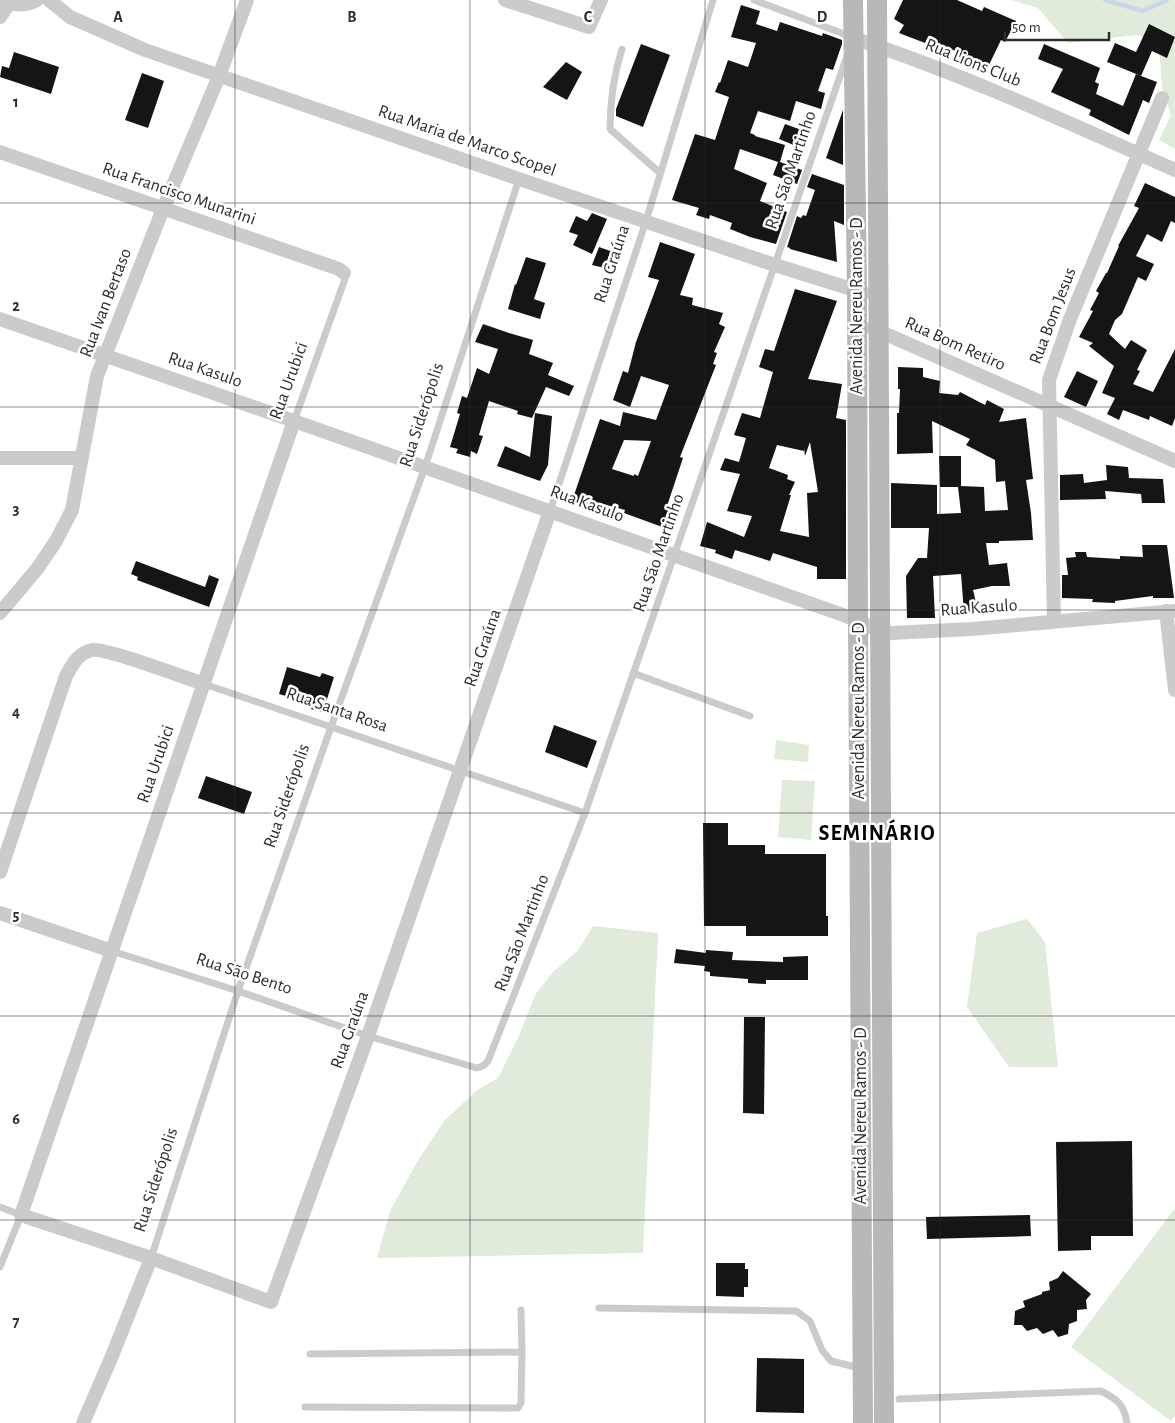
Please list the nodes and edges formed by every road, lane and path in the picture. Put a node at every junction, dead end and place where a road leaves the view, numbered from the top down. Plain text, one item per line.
1 (37, 0) edge
2 (246, 0) edge
3 (505, 0) edge
4 (601, 0) edge
5 (713, 0) edge
6 (754, 0) edge
7 (853, 0) edge
8 (877, 0) edge
9 (50, 1) edge
10 (6, 2) edge
11 (0, 17) edge
12 (853, 38) junction
13 (877, 46) junction
14 (622, 49) dead end
15 (219, 76) junction
16 (1162, 98) dead end
17 (0, 152) edge
18 (1139, 155) junction
19 (1175, 170) edge
20 (660, 173) junction
21 (519, 179) junction
22 (163, 209) junction
23 (646, 221) junction
24 (774, 265) junction
25 (344, 273) joint
26 (857, 291) junction
27 (879, 298) junction
28 (0, 319) edge
29 (857, 322) junction
30 (879, 331) junction
31 (106, 356) junction
32 (1050, 407) junction
33 (294, 421) junction
34 (0, 458) edge
35 (81, 458) junction
36 (1175, 461) edge
37 (425, 467) junction
38 (550, 511) junction
39 (674, 555) junction
40 (1171, 611) edge
41 (0, 613) edge
42 (858, 621) junction
43 (1054, 621) junction
44 (880, 631) junction
45 (634, 674) junction
46 (204, 684) junction
47 (1175, 690) edge
48 (750, 716) dead end
49 (331, 727) junction
50 (460, 771) junction
51 (585, 813) junction
52 (0, 872) edge
53 (0, 913) edge
54 (112, 951) junction
55 (238, 992) junction
56 (368, 1036) junction
57 (477, 1068) joint
58 (872, 1082) junction
59 (0, 1207) edge
60 (883, 1211) junction
61 (862, 1212) junction
62 (21, 1215) junction
63 (151, 1258) junction
64 (0, 1267) edge
65 (599, 1308) dead end
66 (521, 1310) dead end
67 (522, 1352) junction
68 (310, 1354) dead end
69 (862, 1369) junction
70 (878, 1400) junction
71 (305, 1407) dead end
72 (83, 1423) edge
73 (863, 1423) edge
74 (884, 1423) edge
75 (1127, 1423) edge

1 - 10 street
2 - 15 street, Rua Ivan Bertaso
3 - 4 street
5 - 20 lane, Rua Graúna
6 - 12 lane, Rua Lions Club
7 - 12 street, Avenida Nereu Ramos - D
8 - 13 street, Avenida Nereu Ramos - D
9 - 15 street, Rua Maria de Marco Scopel
10 - 11 street
12 - 13 street, Rua Lions Club
12 - 24 lane, Rua São Martinho
12 - 26 street, Avenida Nereu Ramos - D
13 - 18 street, Rua Lions Club
13 - 27 street, Avenida Nereu Ramos - D
14 - 20 lane
15 - 21 street, Rua Maria de Marco Scopel
15 - 22 street, Rua Ivan Bertaso
16 - 18 street, Rua Bom Jesus
17 - 22 street, Rua Francisco Munarini
18 - 19 street, Rua Lions Club
18 - 32 street, Rua Bom Jesus
20 - 23 lane, Rua Graúna
21 - 23 street, Rua Maria de Marco Scopel
21 - 37 lane, Rua Siderópolis
22 - 25 street, Rua Francisco Munarini
22 - 31 street, Rua Ivan Bertaso
23 - 24 street, Rua Maria de Marco Scopel
23 - 38 lane, Rua Graúna
24 - 26 street, Rua Maria de Marco Scopel
24 - 39 lane, Rua São Martinho
25 - 33 lane, Rua Urubici
26 - 27 street, Rua Maria de Marco Scopel
26 - 29 street, Avenida Nereu Ramos - D
27 - 30 street, Avenida Nereu Ramos - D
28 - 31 street, Rua Kasulo
29 - 30 street, Rua Bom Retiro
29 - 42 street, Avenida Nereu Ramos - D
30 - 32 street, Rua Bom Retiro
30 - 44 street, Avenida Nereu Ramos - D
31 - 33 street, Rua Kasulo
31 - 35 street, Rua Ivan Bertaso
32 - 36 street, Rua Bom Retiro
32 - 43 street, Rua Bom Jesus
33 - 37 street, Rua Kasulo
33 - 46 street, Rua Urubici
34 - 35 street
35 - 41 street, Rua Ivan Bertaso
37 - 38 street, Rua Kasulo
37 - 49 lane, Rua Siderópolis
38 - 39 street, Rua Kasulo
38 - 50 street, Rua Graúna
39 - 42 street, Rua Kasulo
39 - 45 lane, Rua São Martinho
40 - 43 street, Rua Kasulo
40 - 47 street
42 - 44 street, Rua Kasulo
42 - 58 street, Avenida Nereu Ramos - D
43 - 44 street, Rua Kasulo
44 - 58 street, Avenida Nereu Ramos - D
45 - 48 lane
45 - 51 lane, Rua São Martinho
46 - 49 lane, Rua Santa Rosa
46 - 52 street, Rua Santa Rosa
46 - 54 street, Rua Urubici
49 - 50 lane, Rua Santa Rosa
49 - 55 lane, Rua Siderópolis
50 - 51 lane, Rua Santa Rosa
50 - 56 street, Rua Graúna
51 - 57 lane, Rua São Martinho
53 - 54 street, Rua São Bento
54 - 55 lane, Rua São Bento
54 - 62 street, Rua Urubici
55 - 56 lane, Rua São Bento
55 - 63 lane, Rua Siderópolis
56 - 57 lane, Rua São Bento
56 - 63 street, Rua Graúna
58 - 60 street, Avenida Nereu Ramos - D
58 - 61 street, Avenida Nereu Ramos - D
59 - 62 lane
60 - 61 street
60 - 70 street, Avenida Nereu Ramos - D
61 - 69 street, Avenida Nereu Ramos - D
62 - 63 street
62 - 64 lane, Rua Urubici
63 - 72 street, Rua Siderópolis
65 - 69 lane
66 - 67 lane
67 - 68 lane
67 - 71 lane
69 - 70 street, Avenida Nereu Ramos - D
70 - 73 street, Avenida Nereu Ramos - D
70 - 74 street, Avenida Nereu Ramos - D
70 - 75 lane

